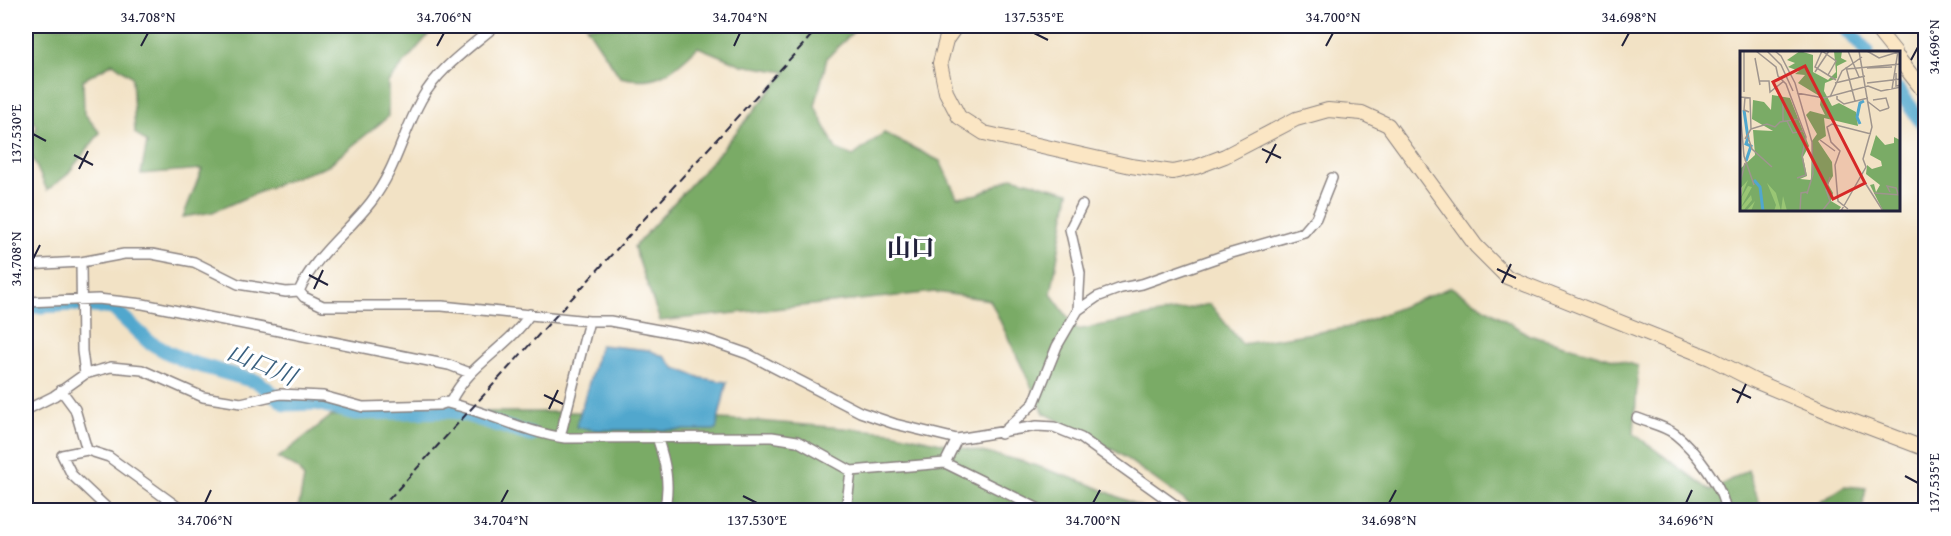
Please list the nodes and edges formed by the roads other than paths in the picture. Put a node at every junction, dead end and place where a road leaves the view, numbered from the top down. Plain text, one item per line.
1 (495, 26) edge
2 (956, 26) edge
3 (1874, 26) edge
4 (1893, 51) edge
5 (1900, 59) edge
6 (1926, 94) edge
7 (1332, 178) dead end
8 (1083, 205) dead end
9 (81, 262) junction
10 (26, 265) edge
11 (299, 291) junction
12 (82, 299) junction
13 (26, 302) edge
14 (1078, 310) junction
15 (530, 314) junction
16 (589, 321) junction
17 (470, 373) junction
18 (85, 374) junction
19 (61, 390) junction
20 (443, 402) junction
21 (26, 410) edge
22 (1637, 418) dead end
23 (1001, 434) junction
24 (560, 437) junction
25 (657, 437) junction
26 (957, 439) junction
27 (1926, 449) edge
28 (87, 450) junction
29 (945, 463) junction
30 (851, 471) junction
31 (109, 510) edge
32 (182, 510) edge
33 (664, 510) edge
34 (846, 510) edge
35 (1041, 510) edge
36 (1182, 510) edge
37 (1725, 510) edge

1 - 11 street
2 - 27 street
3 - 4 street
5 - 6 street
7 - 14 street
8 - 14 street
9 - 10 street
9 - 11 street
9 - 12 street
11 - 15 street
12 - 13 street
12 - 17 street
12 - 18 street
14 - 23 street
15 - 16 street
15 - 17 street
16 - 24 street
16 - 26 street
17 - 20 street
18 - 19 street
18 - 20 street
19 - 21 street
19 - 28 street
20 - 24 street
22 - 37 street
23 - 26 street
23 - 36 street
24 - 25 street
25 - 30 street
25 - 33 street
26 - 29 street
28 - 31 street
28 - 32 street
29 - 30 street
29 - 35 street
30 - 34 street

